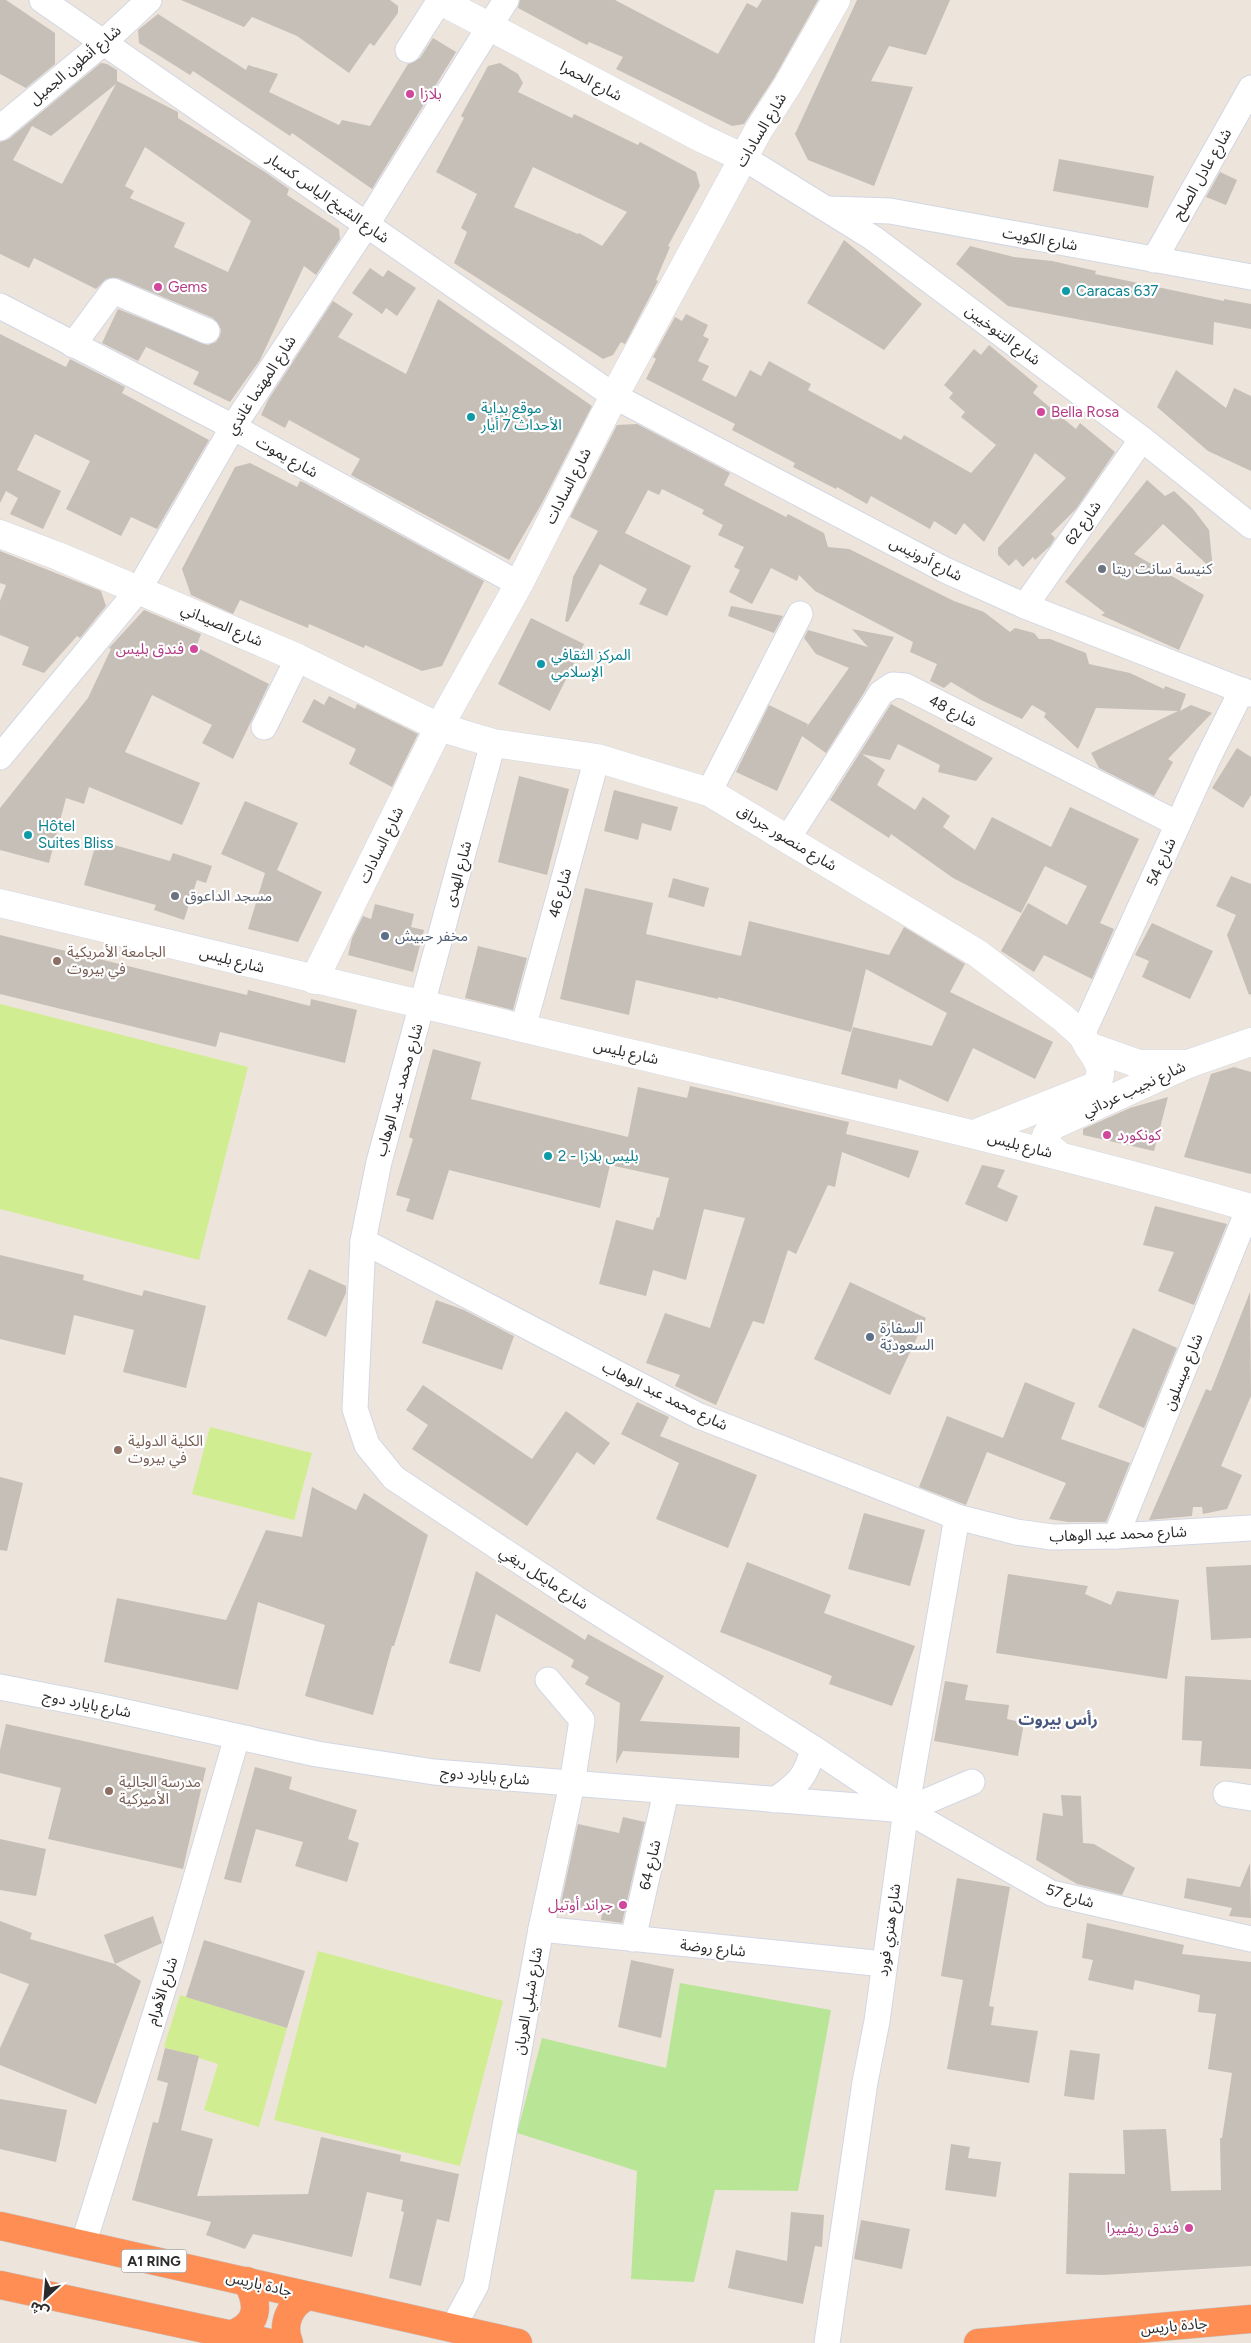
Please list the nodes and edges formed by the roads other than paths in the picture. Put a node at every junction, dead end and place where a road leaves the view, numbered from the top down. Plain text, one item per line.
1 (42, 0) edge
2 (149, 0) edge
3 (439, 0) edge
4 (506, 0) edge
5 (835, 0) edge
6 (489, 28) junction
7 (103, 42) junction
8 (408, 50) dead end
9 (1251, 88) edge
10 (0, 128) edge
11 (744, 158) junction
12 (828, 209) junction
13 (367, 224) junction
14 (1154, 260) junction
15 (1251, 277) edge
16 (0, 306) edge
17 (207, 331) dead end
18 (73, 344) junction
19 (614, 396) junction
20 (233, 427) junction
21 (1142, 439) junction
22 (1251, 526) edge
23 (0, 534) edge
24 (519, 584) junction
25 (139, 590) junction
26 (1025, 606) junction
27 (800, 614) dead end
28 (298, 658) junction
29 (1246, 692) edge
30 (264, 727) dead end
31 (439, 727) junction
32 (493, 742) junction
33 (0, 757) edge
34 (597, 758) junction
35 (709, 792) junction
36 (1178, 824) junction
37 (788, 838) junction
38 (0, 903) edge
39 (314, 980) junction
40 (423, 1005) junction
41 (524, 1028) junction
42 (1085, 1041) junction
43 (1243, 1050) edge
44 (1188, 1064) junction
45 (974, 1134) junction
46 (1059, 1155) junction
47 (1250, 1208) edge
48 (363, 1241) junction
49 (957, 1517) junction
50 (1251, 1528) edge
51 (1116, 1536) junction
52 (548, 1680) dead end
53 (0, 1687) edge
54 (237, 1737) junction
55 (813, 1748) junction
56 (972, 1782) dead end
57 (572, 1784) junction
58 (666, 1792) junction
59 (1226, 1794) dead end
60 (1251, 1798) edge
61 (775, 1800) junction
62 (906, 1810) junction
63 (541, 1929) junction
64 (633, 1939) junction
65 (1251, 1939) edge
66 (884, 1964) junction
67 (0, 2226) edge
68 (82, 2245) junction
69 (248, 2281) junction
70 (0, 2285) edge
71 (308, 2296) junction
72 (1251, 2319) edge
73 (452, 2329) junction
74 (230, 2335) junction
75 (270, 2343) edge
76 (290, 2343) edge
77 (518, 2343) edge
78 (827, 2343) edge
79 (978, 2343) edge

1 - 7 street, شارع الشيخ الياس كسبار
2 - 7 street, شارع أنطون الجميل
3 - 6 street, شارع الحمرا
3 - 8 street
4 - 6 street, شارع المهتما غاندي
5 - 11 street, شارع السادات
6 - 11 street, شارع الحمرا
6 - 13 street, شارع المهتما غاندي
7 - 10 street, شارع أنطون الجميل
7 - 13 street, شارع الشيخ الياس كسبار
9 - 14 street, شارع عادل الصلح
11 - 12 street, شارع التنوخيين
11 - 19 street, شارع السادات
12 - 14 street, شارع الكويت
12 - 21 street, شارع التنوخيين
13 - 19 street, شارع الشيخ الياس كسبار
13 - 20 street, شارع المهتما غاندي
14 - 15 street, شارع الكويت
16 - 18 street, شارع يموت
17 - 18 street
18 - 20 street, شارع يموت
19 - 24 street, شارع السادات
19 - 26 street, شارع أدونيس
20 - 24 street, شارع يموت
20 - 25 street, شارع المهتما غاندي
21 - 22 street, شارع التنوخيين
21 - 26 street, شارع 62
23 - 25 street, شارع الصيداني
24 - 31 street, شارع السادات
25 - 28 street, شارع الصيداني
25 - 33 street, شارع المهتما غاندي
26 - 29 street, شارع أدونيس
27 - 35 street
28 - 30 street
28 - 31 street, شارع الصيداني
29 - 36 street, شارع 54
31 - 32 street, شارع منصور جرداق
31 - 39 street, شارع السادات
32 - 34 street, شارع منصور جرداق
32 - 40 street, شارع الهدى
34 - 35 street, شارع منصور جرداق
34 - 41 street, شارع 46
35 - 37 street, شارع منصور جرداق
36 - 37 street, شارع 48
36 - 42 street, شارع 54
37 - 42 street, شارع منصور جرداق
38 - 39 street, شارع بليس
39 - 40 street, شارع بليس
40 - 41 street, شارع بليس
40 - 48 street, شارع محمد عبد الوهاب
41 - 45 street, شارع بليس
42 - 44 street, شارع منصور جرداق
42 - 45 street, شارع منصور جرداق
43 - 44 street, شارع نجيب عرداتي
44 - 46 street, شارع نجيب عرداتي
45 - 46 street, شارع بليس
46 - 47 street, شارع بليس
47 - 51 street, شارع ميسلون
48 - 49 street, شارع محمد عبد الوهاب
48 - 55 street, شارع مايكل دبغي
49 - 51 street, شارع محمد عبد الوهاب
49 - 62 street, شارع هنري فورد
50 - 51 street, شارع محمد عبد الوهاب
52 - 57 street, شارع شبلي العريان
53 - 54 street, شارع بايارد دوج
54 - 57 street, شارع بايارد دوج
54 - 68 street, شارع الأهرام
55 - 61 street
55 - 62 street, شارع مايكل دبغي
56 - 62 street, شارع بايارد دوج
57 - 58 street, شارع بايارد دوج
57 - 63 street, شارع شبلي العريان
58 - 61 street, شارع بايارد دوج
58 - 64 street, شارع 64
59 - 60 street
61 - 62 street, شارع بايارد دوج
62 - 65 street, شارع 57
62 - 66 street, شارع هنري فورد
63 - 64 street, شارع روضة
63 - 73 street, شارع شبلي العريان
64 - 66 street, شارع روضة
66 - 78 street, شارع هنري فورد
67 - 68 highway, جادة باريس / A1 RING
68 - 69 highway, جادة باريس / A1 RING
69 - 71 highway, جادة باريس / A1 RING
69 - 74 highway
70 - 74 highway
71 - 73 highway, جادة باريس / A1 RING
71 - 76 highway
72 - 79 highway, جادة باريس
73 - 77 highway, جادة باريس / A1 RING
74 - 75 highway

